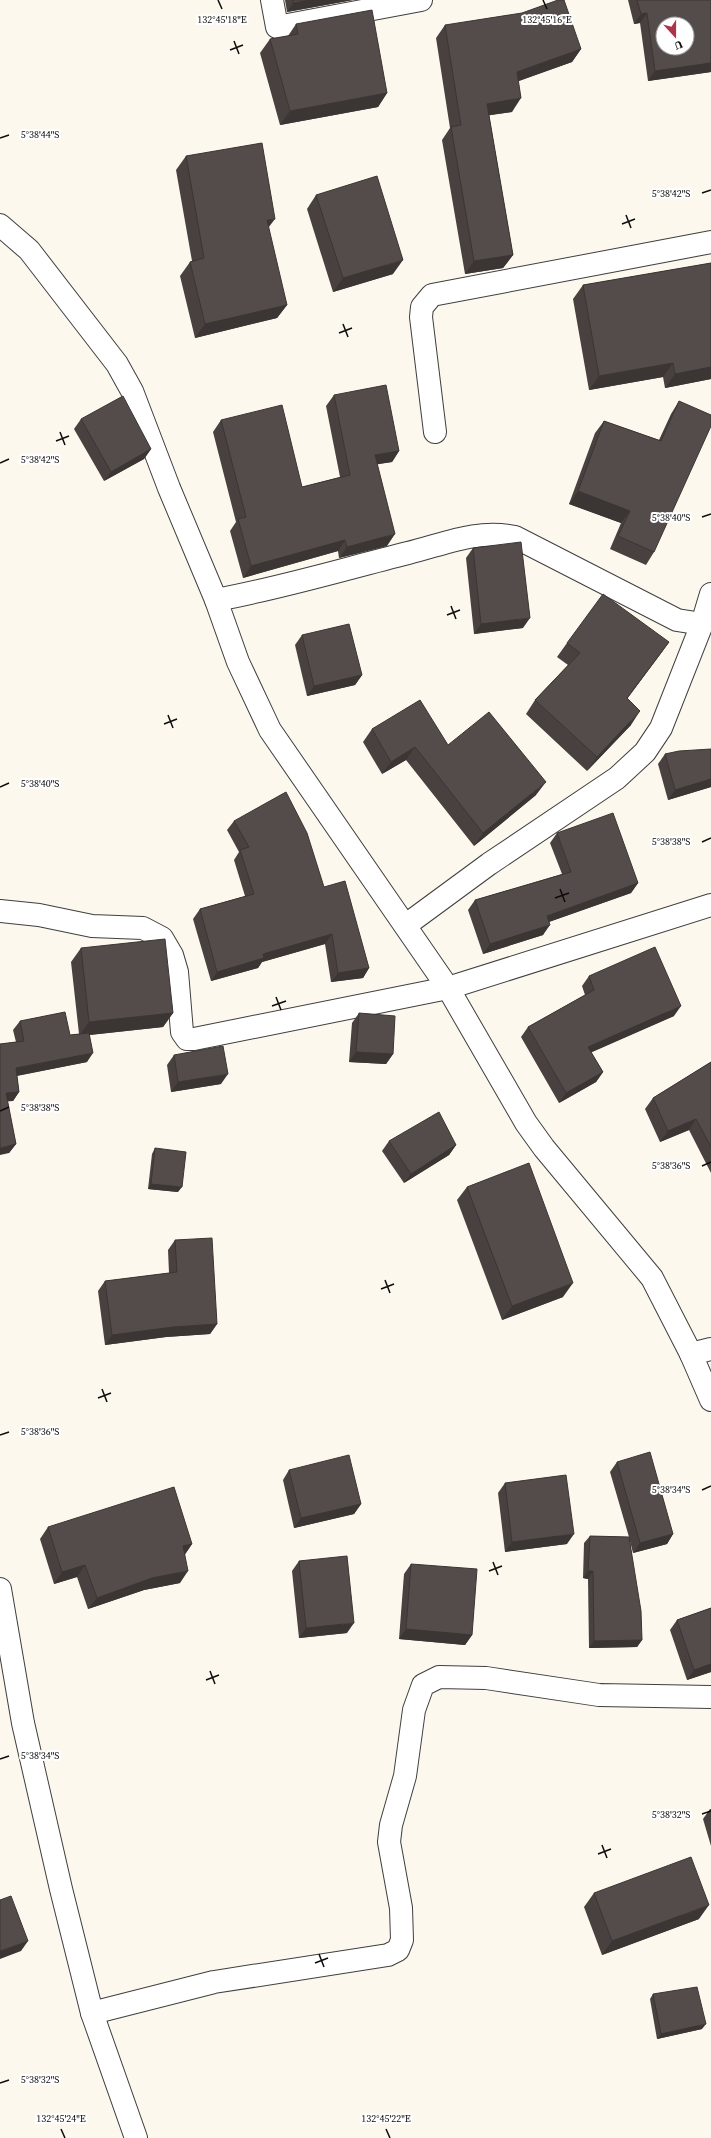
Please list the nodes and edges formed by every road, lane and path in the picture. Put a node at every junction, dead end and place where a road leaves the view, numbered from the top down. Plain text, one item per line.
1 (272, 0) edge
2 (421, 0) edge
3 (0, 225) edge
4 (711, 242) edge
5 (435, 432) dead end
6 (711, 594) edge
7 (216, 600) junction
8 (702, 624) junction
9 (711, 905) edge
10 (0, 911) edge
11 (406, 925) junction
12 (448, 988) junction
13 (701, 1351) edge
14 (711, 1400) edge
15 (0, 1589) edge
16 (711, 1697) edge
17 (92, 2012) junction
18 (136, 2138) edge

1 - 2 street
3 - 7 street
4 - 5 street
6 - 8 street
7 - 8 street
7 - 11 street
8 - 11 street
9 - 12 street
10 - 12 street
11 - 12 street
12 - 13 street
13 - 14 street
15 - 17 street
16 - 17 street
17 - 18 street

